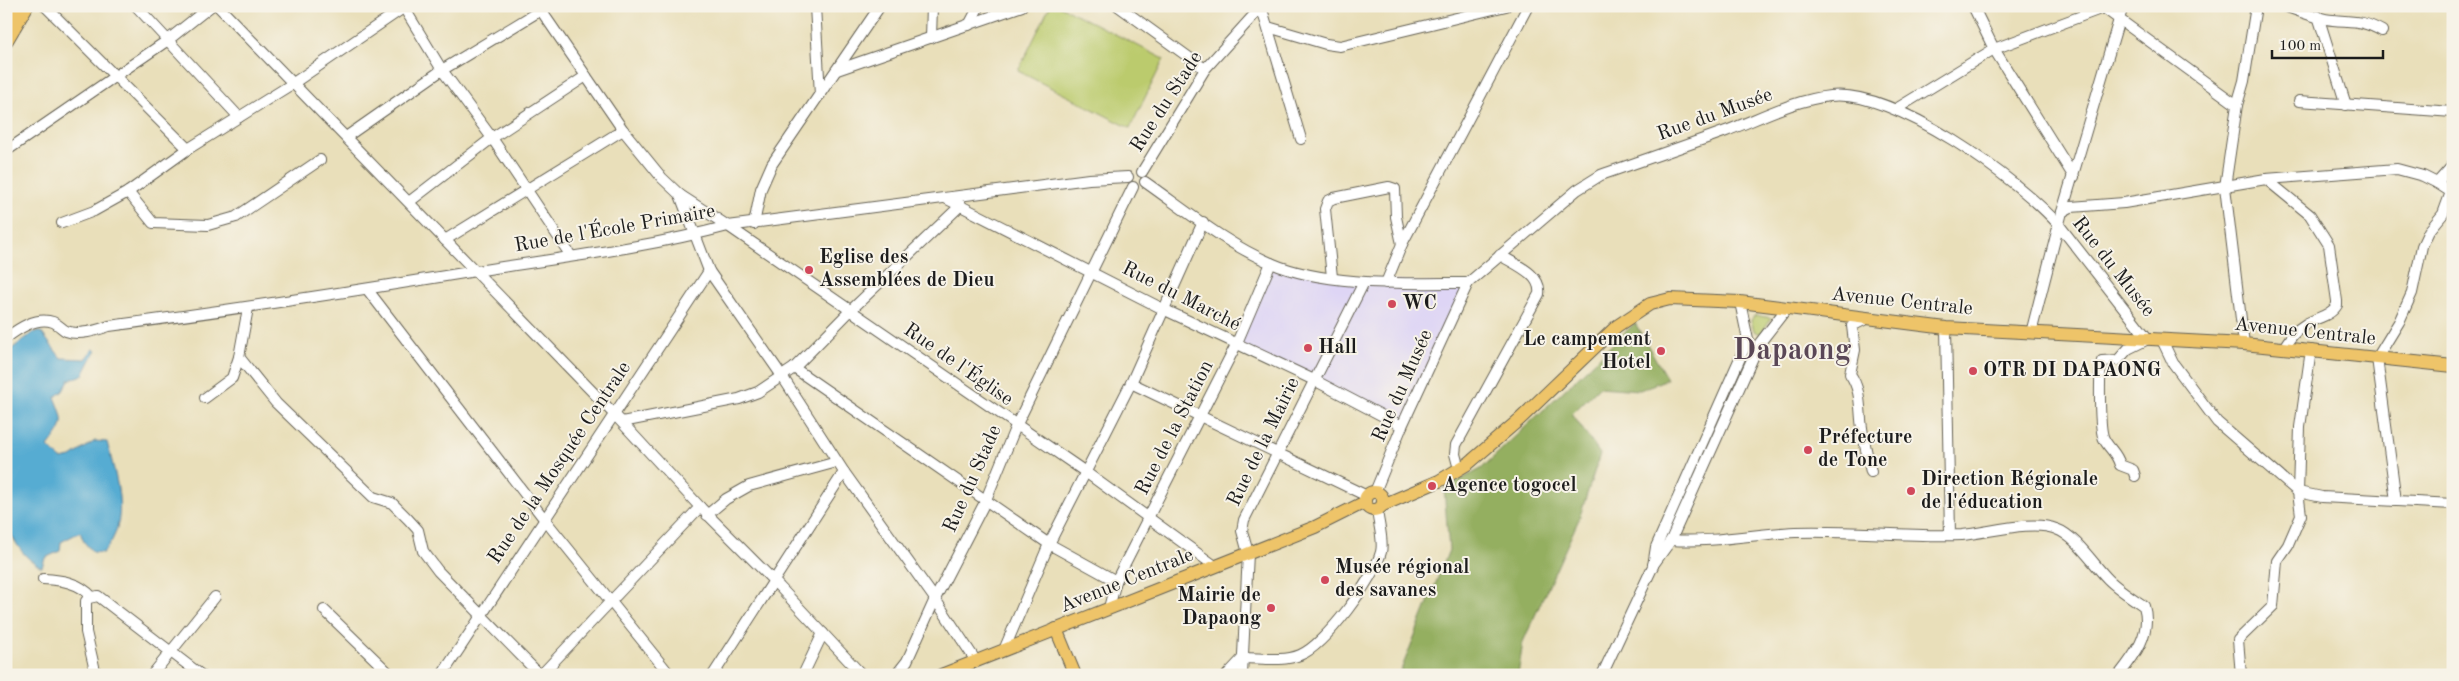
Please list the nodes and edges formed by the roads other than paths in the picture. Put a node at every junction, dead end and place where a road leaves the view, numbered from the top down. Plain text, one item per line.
1 (12, 6) edge
2 (26, 6) edge
3 (45, 6) edge
4 (136, 6) edge
5 (211, 6) edge
6 (218, 6) edge
7 (815, 6) edge
8 (880, 6) edge
9 (932, 6) edge
10 (978, 6) edge
11 (1022, 6) edge
12 (1118, 6) edge
13 (1261, 6) edge
14 (1506, 6) edge
15 (1528, 6) edge
16 (2123, 6) edge
17 (2256, 6) edge
18 (2284, 6) edge
19 (405, 7) edge
20 (1975, 7) edge
21 (2102, 7) edge
22 (542, 8) edge
23 (6, 16) edge
24 (2318, 16) junction
25 (2119, 20) junction
26 (969, 25) junction
27 (1268, 27) junction
28 (2382, 31) dead end
29 (931, 38) junction
30 (6, 40) edge
31 (168, 40) junction
32 (1994, 50) junction
33 (442, 70) junction
34 (837, 70) junction
35 (1205, 70) junction
36 (116, 76) junction
37 (586, 76) junction
38 (292, 84) junction
39 (820, 95) junction
40 (2299, 101) dead end
41 (2237, 105) junction
42 (2346, 105) junction
43 (1896, 109) junction
44 (2453, 112) edge
45 (239, 117) junction
46 (622, 130) junction
47 (346, 136) junction
48 (492, 138) junction
49 (1301, 139) dead end
50 (188, 149) junction
51 (6, 151) edge
52 (320, 160) dead end
53 (2453, 166) edge
54 (1142, 172) junction
55 (2074, 177) junction
56 (2266, 179) junction
57 (1130, 182) junction
58 (1146, 182) junction
59 (2437, 183) junction
60 (2225, 187) junction
61 (527, 188) junction
62 (128, 192) junction
63 (2452, 192) edge
64 (680, 195) junction
65 (945, 199) junction
66 (409, 202) junction
67 (961, 205) junction
68 (2062, 212) junction
69 (1203, 222) junction
70 (62, 223) dead end
71 (754, 224) junction
72 (728, 226) junction
73 (2059, 226) junction
74 (696, 235) junction
75 (445, 240) junction
76 (1402, 244) junction
77 (1500, 255) junction
78 (571, 256) junction
79 (1271, 263) junction
80 (475, 271) junction
81 (709, 271) junction
82 (1093, 273) junction
83 (1332, 278) junction
84 (1364, 282) junction
85 (1386, 283) junction
86 (1468, 283) junction
87 (367, 289) junction
88 (1740, 302) junction
89 (248, 308) junction
90 (1787, 308) junction
91 (1163, 309) junction
92 (850, 311) junction
93 (1868, 318) junction
94 (1946, 328) junction
95 (2031, 333) junction
96 (6, 338) edge
97 (2148, 339) junction
98 (2162, 340) junction
99 (2244, 344) junction
100 (1236, 345) junction
101 (2284, 348) junction
102 (2311, 350) junction
103 (239, 357) junction
104 (2377, 358) junction
105 (2453, 366) edge
106 (794, 368) junction
107 (782, 376) junction
108 (1314, 380) junction
109 (1131, 383) junction
110 (205, 398) dead end
111 (1200, 416) junction
112 (619, 419) junction
113 (1016, 426) junction
114 (1402, 426) junction
115 (1278, 454) junction
116 (837, 462) junction
117 (1459, 469) junction
118 (1084, 471) junction
119 (844, 472) junction
120 (1871, 472) dead end
121 (2135, 476) dead end
122 (2298, 492) junction
123 (1683, 500) junction
124 (2396, 500) junction
125 (1374, 501) junction
126 (985, 502) junction
127 (2453, 504) edge
128 (704, 511) junction
129 (1150, 517) junction
130 (545, 520) junction
131 (1950, 535) junction
132 (1671, 540) junction
133 (1049, 544) junction
134 (1248, 553) junction
135 (1215, 566) junction
136 (1653, 566) junction
137 (42, 579) dead end
138 (774, 581) junction
139 (1116, 581) junction
140 (92, 597) junction
141 (215, 597) dead end
142 (935, 599) junction
143 (611, 603) junction
144 (1109, 608) junction
145 (324, 610) dead end
146 (479, 616) junction
147 (1056, 629) junction
148 (823, 633) junction
149 (1004, 650) junction
150 (172, 651) junction
151 (1243, 658) junction
152 (976, 661) junction
153 (942, 674) edge
154 (96, 675) edge
155 (152, 675) edge
156 (201, 675) edge
157 (391, 675) edge
158 (442, 675) edge
159 (540, 675) edge
160 (670, 675) edge
161 (713, 675) edge
162 (803, 675) edge
163 (862, 675) edge
164 (896, 675) edge
165 (1075, 675) edge
166 (1227, 675) edge
167 (1242, 675) edge
168 (1602, 675) edge
169 (2119, 675) edge
170 (2241, 675) edge

1 - 23 highway
2 - 30 highway
3 - 36 street
4 - 31 street
5 - 31 street
6 - 38 street
7 - 39 street
8 - 34 street
9 - 29 street
10 - 26 street
11 - 26 street
12 - 35 street
13 - 27 street
13 - 35 street, Rue du Stade
14 - 27 street
15 - 76 street
16 - 25 street
17 - 41 street
18 - 24 street
19 - 33 street
19 - 38 street
20 - 32 street
21 - 25 street
21 - 32 street
22 - 33 street
22 - 37 street
24 - 28 street
24 - 42 street
25 - 41 street
25 - 55 street
26 - 29 street
27 - 49 street
29 - 34 street
31 - 36 street
31 - 45 street
32 - 43 street
32 - 55 street
33 - 47 street
33 - 48 street
34 - 39 street
35 - 54 street, Rue du Stade
36 - 50 street
36 - 51 street
37 - 46 street
37 - 48 street
38 - 45 street
38 - 47 street
39 - 71 street
40 - 42 street
41 - 60 street
42 - 44 street
43 - 73 street, Rue du Musée
43 - 77 street, Rue du Musée
45 - 50 street
46 - 61 street
46 - 64 street
47 - 66 street
48 - 61 street
48 - 66 street
50 - 62 street
52 - 62 street
53 - 59 street
53 - 63 street
54 - 57 street
54 - 58 street
55 - 68 street
56 - 59 street
56 - 60 street
56 - 101 street
57 - 58 street
57 - 65 street, Rue de l'École Primaire
57 - 82 street, Rue du Stade
58 - 69 street
59 - 63 street
60 - 68 street
60 - 99 street
61 - 75 street
61 - 78 street
62 - 70 street
63 - 104 street
64 - 72 street, Rue de l'Église
64 - 74 street
65 - 67 street, Rue du Marché
65 - 71 street, Rue de l'École Primaire
66 - 75 street
67 - 82 street, Rue du Marché
67 - 92 street
68 - 73 street
69 - 79 street
69 - 91 street
71 - 72 street, Rue de l'École Primaire
72 - 74 street, Rue de l'École Primaire
72 - 92 street, Rue de l'Église
73 - 95 street
73 - 97 street, Rue du Musée
74 - 78 street, Rue de l'École Primaire
74 - 81 street
75 - 80 street
76 - 83 street
76 - 85 street
77 - 86 street, Rue du Musée
77 - 117 street
78 - 80 street, Rue de l'École Primaire
79 - 83 street
79 - 100 street, Rue de la Station
80 - 87 street, Rue de l'École Primaire
80 - 112 street
81 - 107 street
81 - 112 street, Rue de la Mosquée Centrale
82 - 91 street, Rue du Marché
82 - 113 street, Rue du Stade
83 - 84 street
84 - 85 street
84 - 108 street, Rue de la Mairie
85 - 86 street
86 - 114 street, Rue du Musée
87 - 89 street, Rue de l'École Primaire
87 - 130 street
88 - 90 main road, Avenue Centrale
88 - 117 main road, Avenue Centrale
88 - 123 street
89 - 96 street, Rue de l'École Primaire
89 - 103 street
90 - 93 main road, Avenue Centrale
90 - 123 street
91 - 100 street, Rue du Marché
91 - 109 street
92 - 106 street
92 - 113 street, Rue de l'Église
93 - 94 main road, Avenue Centrale
93 - 120 street
94 - 95 main road, Avenue Centrale
94 - 131 street
95 - 97 main road, Avenue Centrale
97 - 98 main road, Avenue Centrale
97 - 121 street
98 - 99 main road, Avenue Centrale
98 - 122 street
99 - 101 main road, Avenue Centrale
100 - 108 street, Rue du Marché
100 - 111 street, Rue de la Station
101 - 102 main road, Avenue Centrale
102 - 104 main road, Avenue Centrale
102 - 122 street
103 - 110 street
103 - 146 street
104 - 105 main road, Avenue Centrale
104 - 124 street
106 - 107 street
106 - 126 street
107 - 112 street
107 - 116 street
108 - 114 street, Rue du Marché
108 - 115 street, Rue de la Mairie
109 - 111 street
109 - 118 street
111 - 115 street
111 - 129 street, Rue de la Station
112 - 128 street
112 - 130 street, Rue de la Mosquée Centrale
113 - 118 street, Rue de l'Église
113 - 126 street, Rue du Stade
114 - 125 street, Rue du Musée
115 - 125 street
115 - 134 street, Rue de la Mairie
116 - 119 street
116 - 128 street
117 - 125 main road, Avenue Centrale
118 - 129 street, Rue de l'Église
118 - 133 street
119 - 138 street
119 - 142 street
122 - 124 street
122 - 170 street
123 - 132 street
123 - 136 street
124 - 127 street
125 - 134 main road, Avenue Centrale
125 - 151 street, Rue du Musée
126 - 133 street
126 - 142 street, Rue du Stade
128 - 138 street
128 - 143 street
129 - 135 street, Rue de l'Église
129 - 139 street, Rue de la Station
130 - 143 street
130 - 146 street, Rue de la Mosquée Centrale
131 - 132 street
131 - 169 street
132 - 136 street
133 - 139 street
133 - 149 street
134 - 135 main road, Avenue Centrale
134 - 151 street, Rue de la Mairie
135 - 144 main road, Avenue Centrale
136 - 168 street
137 - 140 street
138 - 148 street
138 - 161 street
139 - 144 street, Rue de la Station
140 - 150 street
140 - 154 street
141 - 150 street
142 - 152 street
142 - 164 street, Rue du Stade
143 - 159 street
143 - 160 street
144 - 147 main road, Avenue Centrale
145 - 157 street
146 - 158 street, Rue de la Mosquée Centrale
146 - 159 street
147 - 149 main road, Avenue Centrale
147 - 165 main road
148 - 162 street
148 - 163 street
149 - 152 main road, Avenue Centrale
150 - 155 street
150 - 156 street
151 - 166 street
151 - 167 street, Rue de la Mairie
152 - 153 main road, Avenue Centrale

